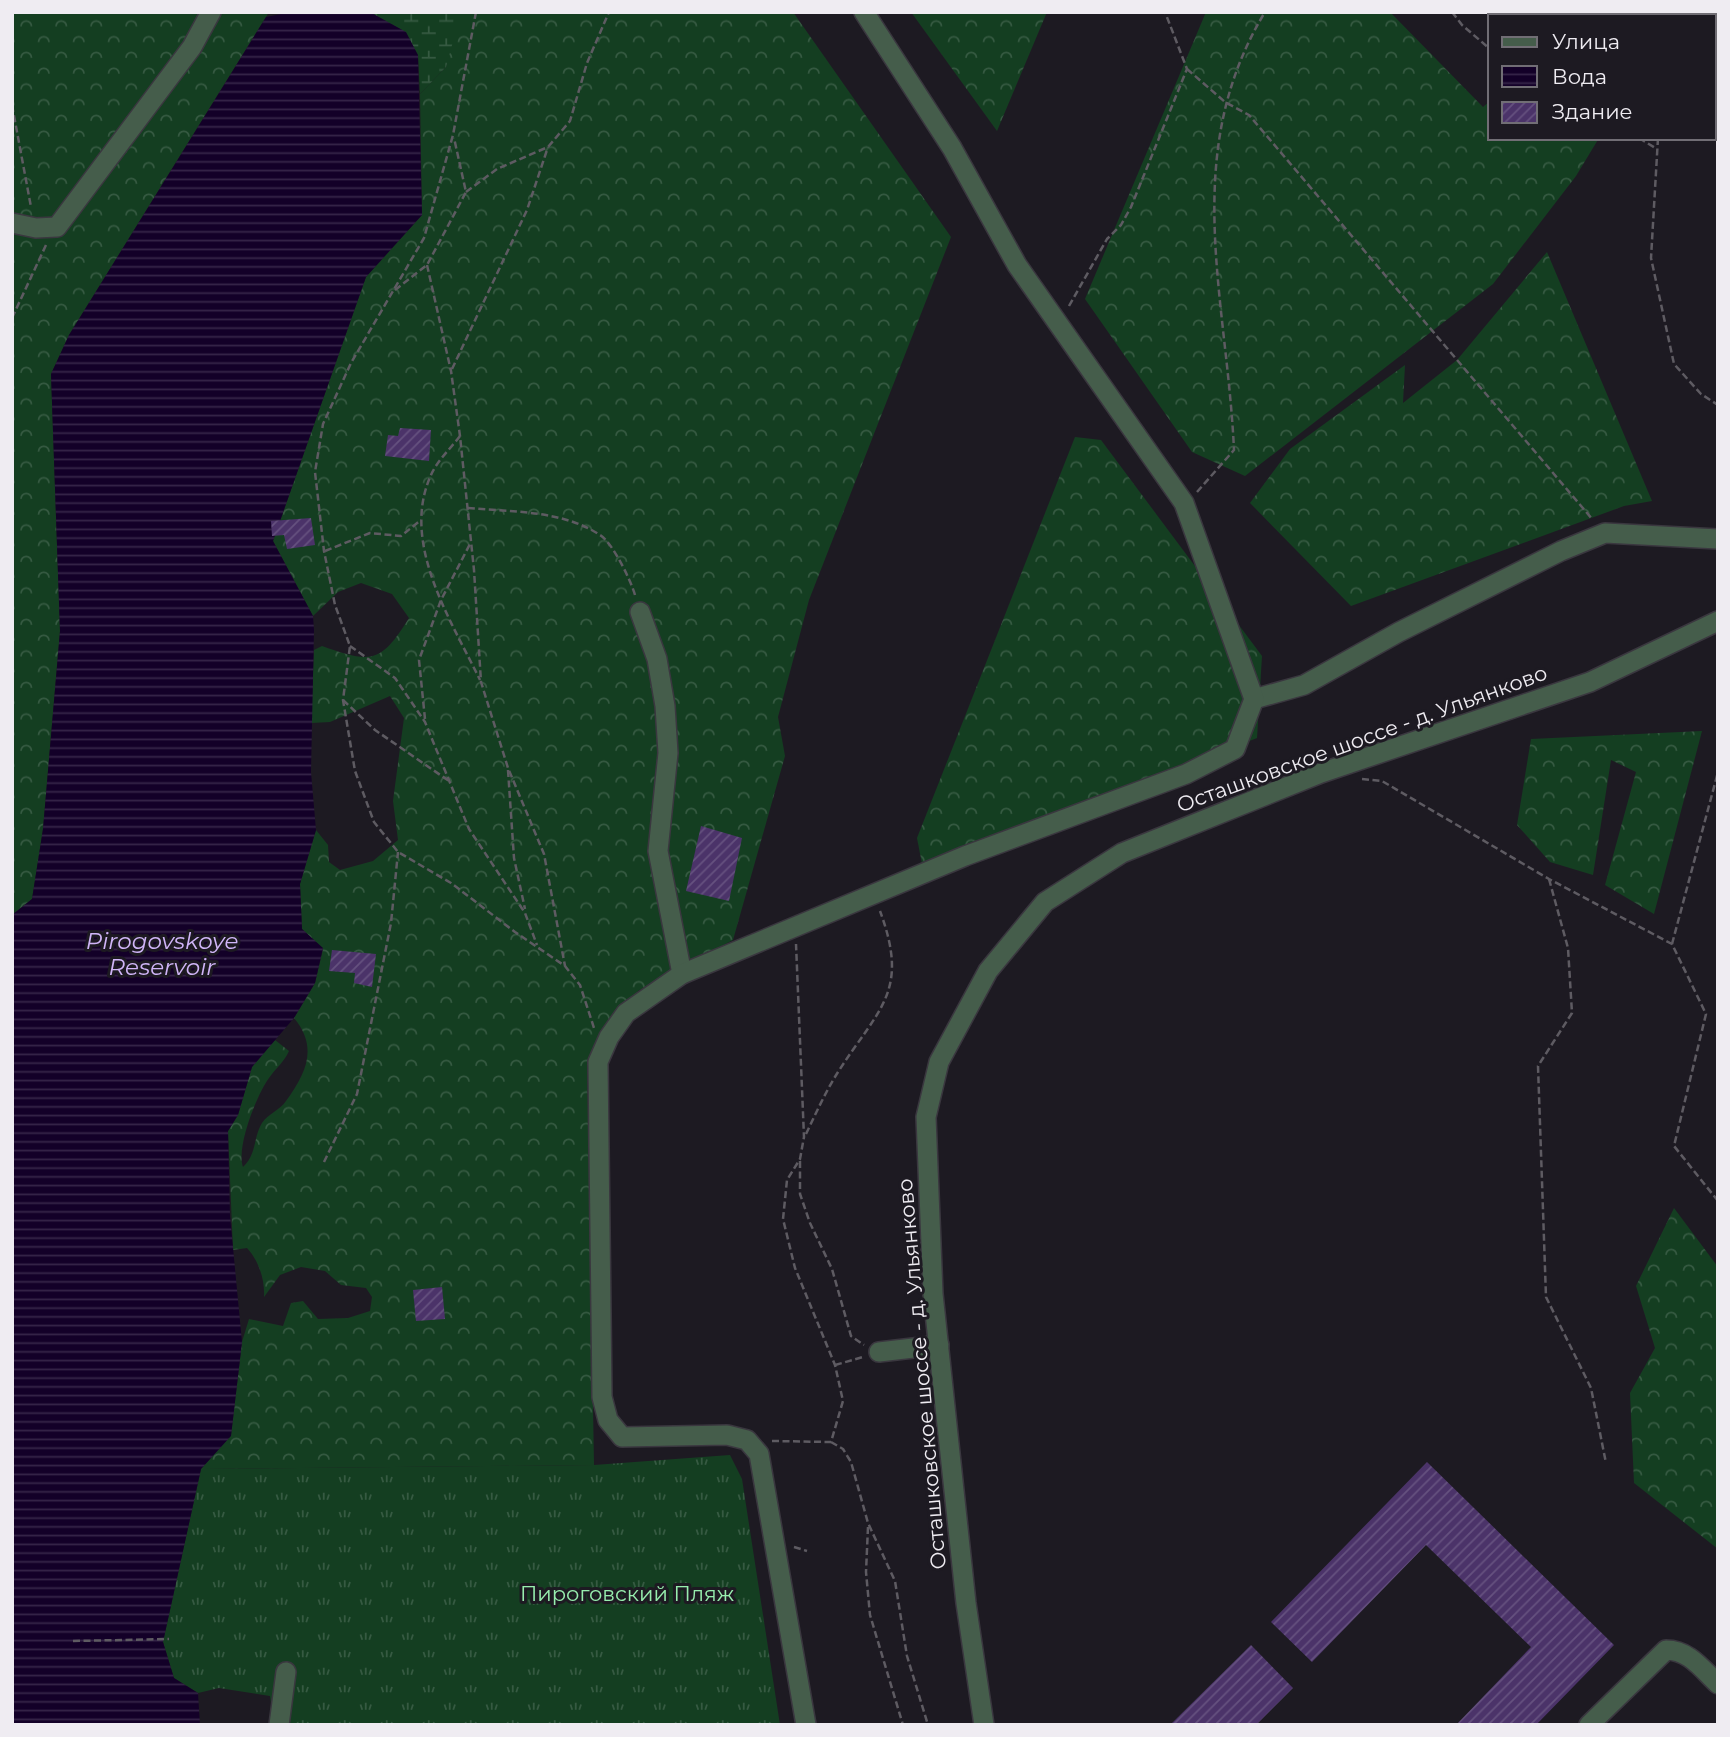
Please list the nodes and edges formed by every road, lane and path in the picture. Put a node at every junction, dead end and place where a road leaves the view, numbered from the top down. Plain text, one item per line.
1 (211, 12) edge
2 (476, 12) edge
3 (610, 12) edge
4 (864, 12) edge
5 (1166, 12) edge
6 (1265, 12) edge
7 (1452, 12) edge
8 (1488, 47) edge
9 (1187, 69) junction
10 (1225, 102) junction
11 (12, 104) edge
12 (453, 135) junction
13 (1642, 140) edge
14 (1658, 140) edge
15 (548, 147) junction
16 (1657, 149) junction
17 (466, 192) junction
18 (12, 223) edge
19 (57, 227) junction
20 (36, 228) junction
21 (426, 265) junction
22 (393, 292) junction
23 (12, 318) edge
24 (1058, 324) junction
25 (451, 371) junction
26 (1718, 405) edge
27 (12, 413) edge
28 (12, 423) edge
29 (460, 436) junction
30 (1184, 503) junction
31 (468, 508) junction
32 (421, 520) junction
33 (1605, 533) junction
34 (1718, 539) edge
35 (472, 542) junction
36 (324, 551) junction
37 (441, 600) junction
38 (640, 612) joint
39 (1718, 621) edge
40 (350, 646) junction
41 (481, 682) junction
42 (1254, 699) junction
43 (343, 700) junction
44 (425, 722) junction
45 (508, 768) junction
46 (1718, 772) edge
47 (1352, 777) dead end
48 (449, 781) junction
49 (398, 852) junction
50 (1549, 879) junction
51 (873, 894) junction
52 (525, 913) junction
53 (795, 928) junction
54 (1672, 944) junction
55 (537, 945) junction
56 (565, 966) junction
57 (682, 974) junction
58 (598, 1062) junction
59 (804, 1137) junction
60 (800, 1159) junction
61 (324, 1161) dead end
62 (1718, 1201) edge
63 (939, 1345) junction
64 (879, 1352) junction
65 (835, 1365) junction
66 (747, 1440) junction
67 (831, 1442) junction
68 (1606, 1463) dead end
69 (868, 1523) junction
70 (169, 1639) dead end
71 (73, 1640) dead end
72 (286, 1672) dead end
73 (1718, 1684) edge
74 (279, 1725) edge
75 (807, 1725) edge
76 (903, 1725) edge
77 (928, 1725) edge
78 (984, 1725) edge
79 (1589, 1725) edge

1 - 19 street
2 - 12 path
3 - 15 path
4 - 24 street
5 - 9 path
6 - 10 path
7 - 8 path
9 - 10 path
9 - 24 path
10 - 30 path
10 - 33 path
11 - 20 path
12 - 17 path
12 - 22 path
13 - 16 path
14 - 16 path
15 - 17 path
15 - 25 path
16 - 26 path
17 - 21 path
18 - 20 street
19 - 20 street
19 - 23 path
21 - 22 path
21 - 25 path
22 - 36 path
24 - 30 street
25 - 29 path
27 - 28 path
29 - 31 path
29 - 32 path
30 - 42 street
31 - 35 path
31 - 38 path
32 - 36 path
32 - 37 path
33 - 34 street
33 - 42 street
35 - 37 path
35 - 41 path
36 - 40 path
37 - 41 path
37 - 44 path
38 - 57 street
39 - 63 street, Осташковское шоссе - д. Ульянково
40 - 43 path
40 - 44 path
41 - 45 path
42 - 51 street
43 - 48 path
43 - 49 path
44 - 48 path
45 - 52 path
45 - 56 path
46 - 54 path
47 - 50 path
48 - 52 path
49 - 55 path
49 - 61 path
50 - 54 path
50 - 68 path
51 - 53 street
51 - 59 path
52 - 55 path
53 - 57 street
53 - 59 path
54 - 62 path
55 - 56 path
56 - 58 path
57 - 58 street
58 - 66 street
59 - 60 path
60 - 64 path
60 - 65 path
63 - 64 street
63 - 78 street, Осташковское шоссе - д. Ульянково
64 - 65 path
65 - 67 path
66 - 67 path
66 - 75 street
67 - 69 path
69 - 76 path
69 - 77 path
70 - 71 path
72 - 74 street
73 - 79 street

